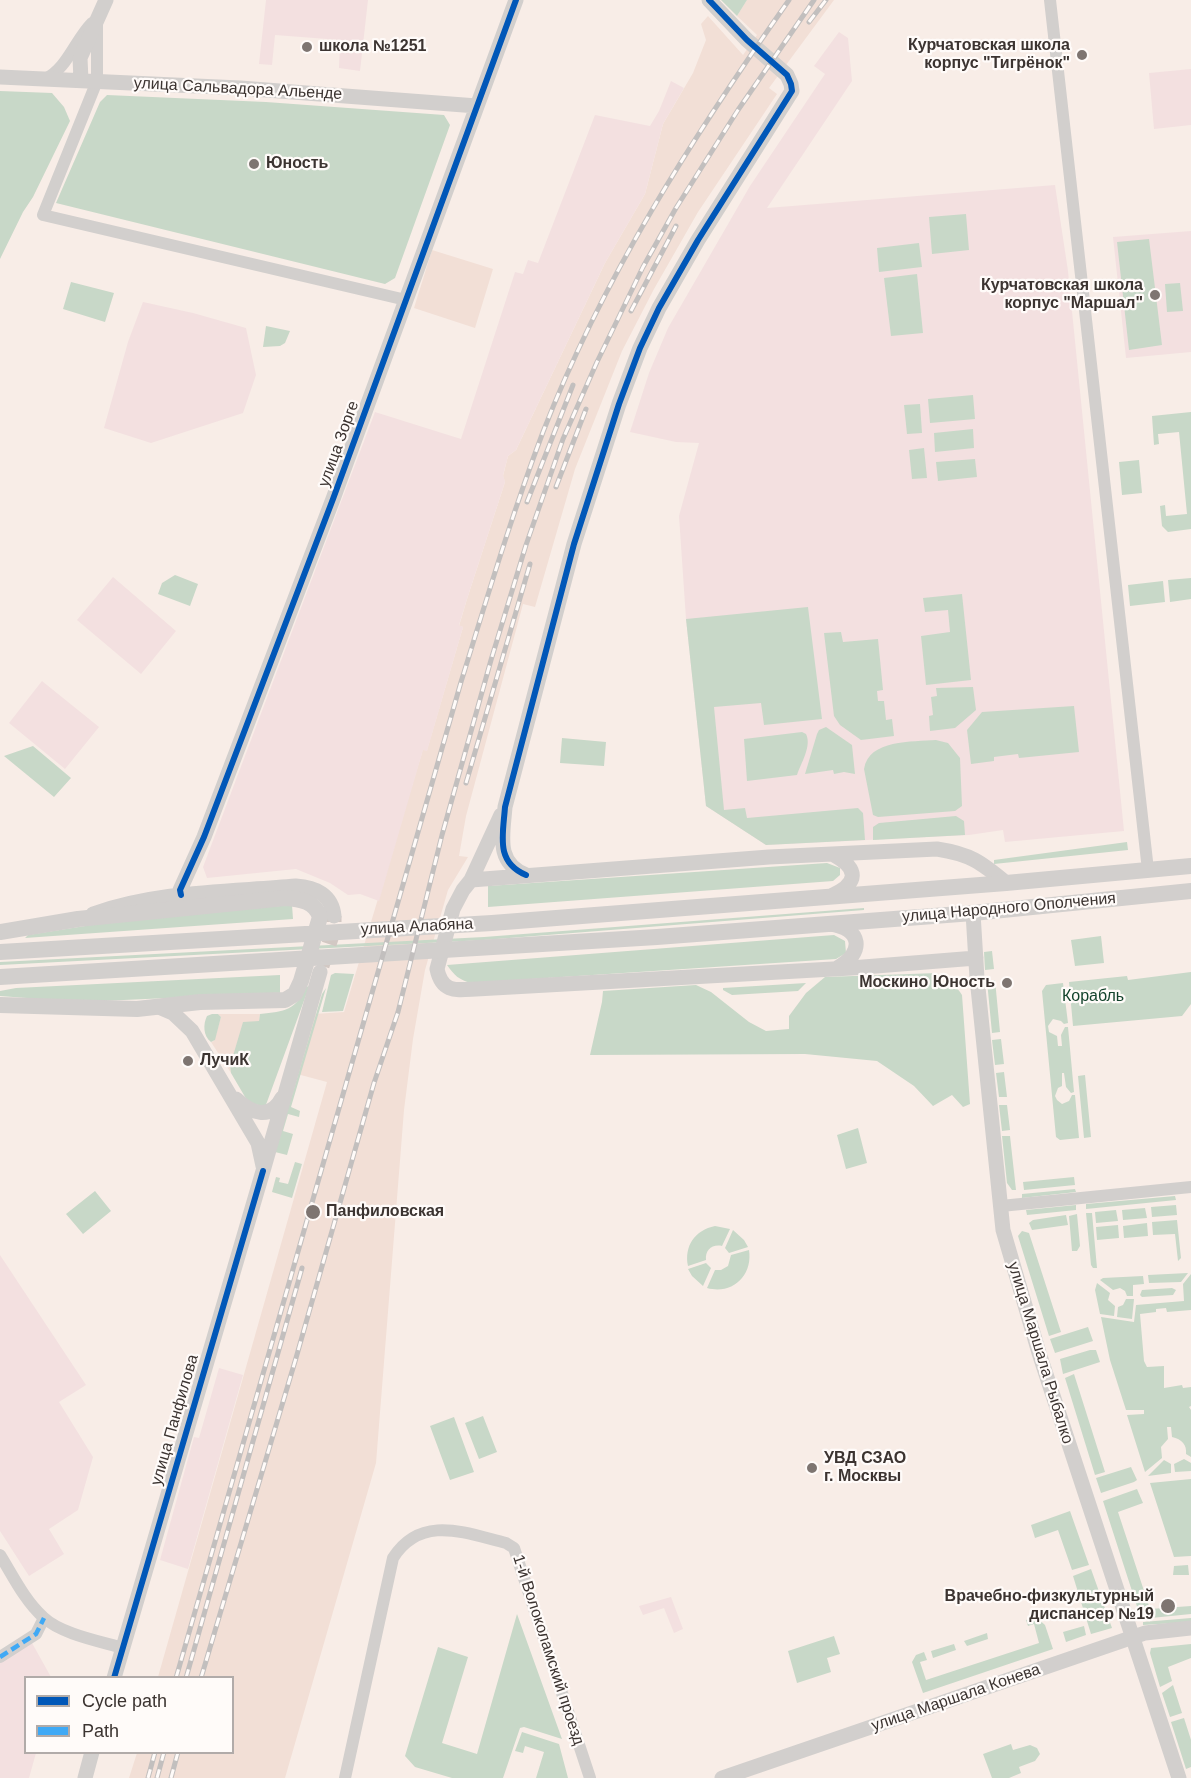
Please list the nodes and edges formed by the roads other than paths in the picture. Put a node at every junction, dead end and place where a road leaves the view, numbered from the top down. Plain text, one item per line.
1 (106, 0) edge
2 (516, 0) edge
3 (709, 0) edge
4 (1050, 0) edge
5 (98, 17) junction
6 (0, 77) edge
7 (43, 80) junction
8 (81, 80) junction
9 (97, 81) junction
10 (477, 106) junction
11 (406, 300) junction
12 (505, 807) junction
13 (834, 855) junction
14 (1191, 866) edge
15 (1148, 870) junction
16 (526, 875) junction
17 (471, 880) junction
18 (1006, 883) junction
19 (1191, 891) edge
20 (181, 895) junction
21 (833, 895) junction
22 (973, 913) junction
23 (334, 915) tunnel mouth
24 (78, 919) junction
25 (827, 923) junction
26 (0, 932) edge
27 (0, 952) edge
28 (976, 958) junction
29 (837, 968) junction
30 (320, 972) tunnel mouth
31 (0, 977) edge
32 (0, 1005) edge
33 (159, 1007) junction
34 (231, 1095) junction
35 (284, 1096) junction
36 (263, 1171) junction
37 (1191, 1187) edge
38 (1001, 1206) junction
39 (0, 1555) edge
40 (44, 1618) junction
41 (1191, 1628) edge
42 (1133, 1638) junction
43 (123, 1648) junction
44 (0, 1657) edge
45 (114, 1676) edge
46 (91, 1754) edge
47 (85, 1778) edge
48 (345, 1778) edge
49 (590, 1778) edge
50 (723, 1778) edge
51 (1179, 1778) edge

1 - 5 street
2 - 10 street, улица Зорге
3 - 12 street
4 - 15 street
5 - 7 street
5 - 8 street
5 - 9 street
6 - 7 street, улица Сальвадора Альенде
7 - 8 street, улица Сальвадора Альенде
8 - 9 street, улица Сальвадора Альенде
9 - 10 street, улица Сальвадора Альенде
9 - 11 street
10 - 11 street, улица Зорге
11 - 20 street, улица Зорге
12 - 16 street
12 - 17 street
13 - 16 street
13 - 18 street
13 - 21 street
14 - 15 main road, улица Народного Ополчения
15 - 18 main road, улица Народного Ополчения
16 - 17 street
17 - 29 street
18 - 21 main road, улица Народного Ополчения
19 - 22 main road, улица Народного Ополчения
20 - 23 street
20 - 24 street
21 - 27 main road, улица Алабяна
22 - 25 main road, улица Народного Ополчения
22 - 28 street, улица Маршала Рыбалко
24 - 26 main road
24 - 33 main road
25 - 29 street
25 - 31 main road, улица Алабяна
28 - 29 street
28 - 38 street, улица Маршала Рыбалко
30 - 35 street, улица Панфилова
32 - 33 main road
33 - 34 street
34 - 35 street
34 - 36 street
35 - 36 street, улица Панфилова
36 - 43 street, улица Панфилова
37 - 38 street
38 - 42 street, улица Маршала Рыбалко
39 - 40 street
40 - 43 street
40 - 44 street
41 - 42 street, улица Маршала Конева
42 - 50 street, улица Маршала Конева
42 - 51 street, улица Маршала Рыбалко
43 - 45 street, улица Панфилова
46 - 47 street
48 - 49 street, 1-й Волоколамский проезд

